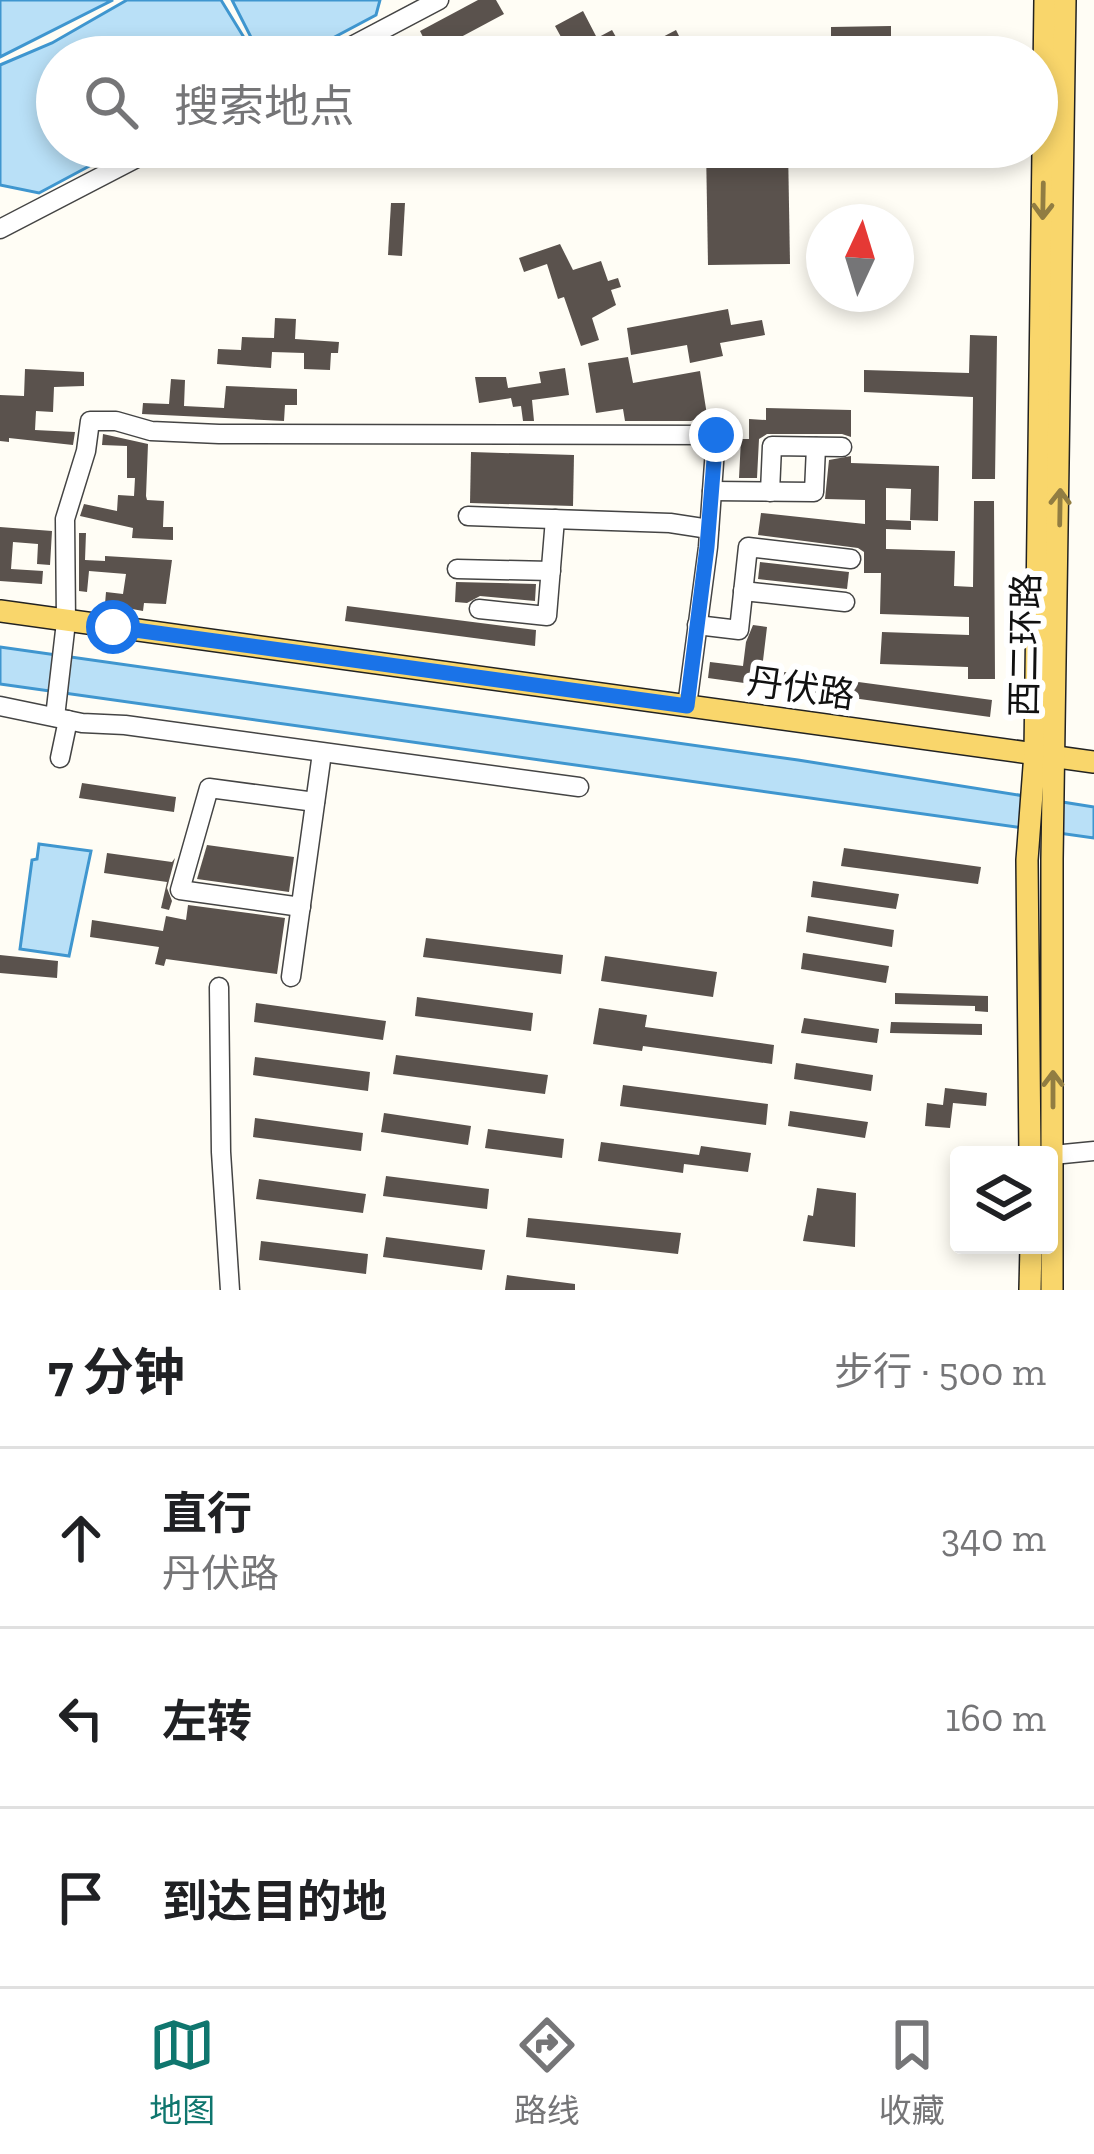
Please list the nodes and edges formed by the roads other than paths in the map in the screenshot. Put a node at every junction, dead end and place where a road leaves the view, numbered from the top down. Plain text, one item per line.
1 (439, 0) edge
2 (1046, 0) edge
3 (1065, 0) edge
4 (371, 36) edge
5 (1046, 36) edge
6 (118, 168) edge
7 (1046, 168) edge
8 (0, 229) edge
9 (816, 447) junction
10 (842, 447) dead end
11 (712, 491) junction
12 (770, 492) junction
13 (468, 516) dead end
14 (555, 519) junction
15 (709, 529) junction
16 (851, 559) dead end
17 (457, 569) dead end
18 (551, 571) junction
19 (743, 592) junction
20 (845, 602) dead end
21 (479, 608) dead end
22 (0, 611) edge
23 (67, 622) junction
24 (698, 625) junction
25 (0, 706) edge
26 (687, 706) junction
27 (60, 715) junction
28 (322, 753) junction
29 (1046, 754) junction
30 (60, 758) dead end
31 (1094, 762) edge
32 (579, 787) dead end
33 (316, 802) junction
34 (301, 907) junction
35 (291, 977) dead end
36 (219, 988) dead end
37 (1041, 1146) edge
38 (1041, 1146) edge
39 (1094, 1151) edge
40 (1058, 1154) edge
41 (1031, 1254) edge
42 (1049, 1254) edge
43 (230, 1290) edge
44 (1030, 1290) edge
45 (1052, 1290) edge

1 - 4 street
2 -> 5 main road, 西二环路
29 -> 3 main road, 西二环路
6 - 8 street
7 -> 29 main road, 西二环路
9 - 10 street
9 - 12 street
9 - 12 street
11 - 12 street
11 - 15 street
11 - 23 street
13 - 14 street
14 - 15 street
14 - 18 street
15 - 24 street
16 - 19 street
17 - 18 street
18 - 21 street
19 - 20 street
19 - 24 street
22 - 23 main road, 丹伏路
23 - 26 main road, 丹伏路
23 - 27 street
24 - 26 street
25 - 27 street
26 - 29 main road, 丹伏路
27 - 28 street
27 - 30 street
28 - 32 street
28 - 33 street
29 - 31 main road, 丹伏路
29 - 37 main road, 西二环路
38 -> 29 main road, 西二环路
33 - 34 street
33 - 34 street
34 - 35 street
36 - 43 street
39 - 40 street
41 - 44 main road
42 - 45 main road, 西二环路

